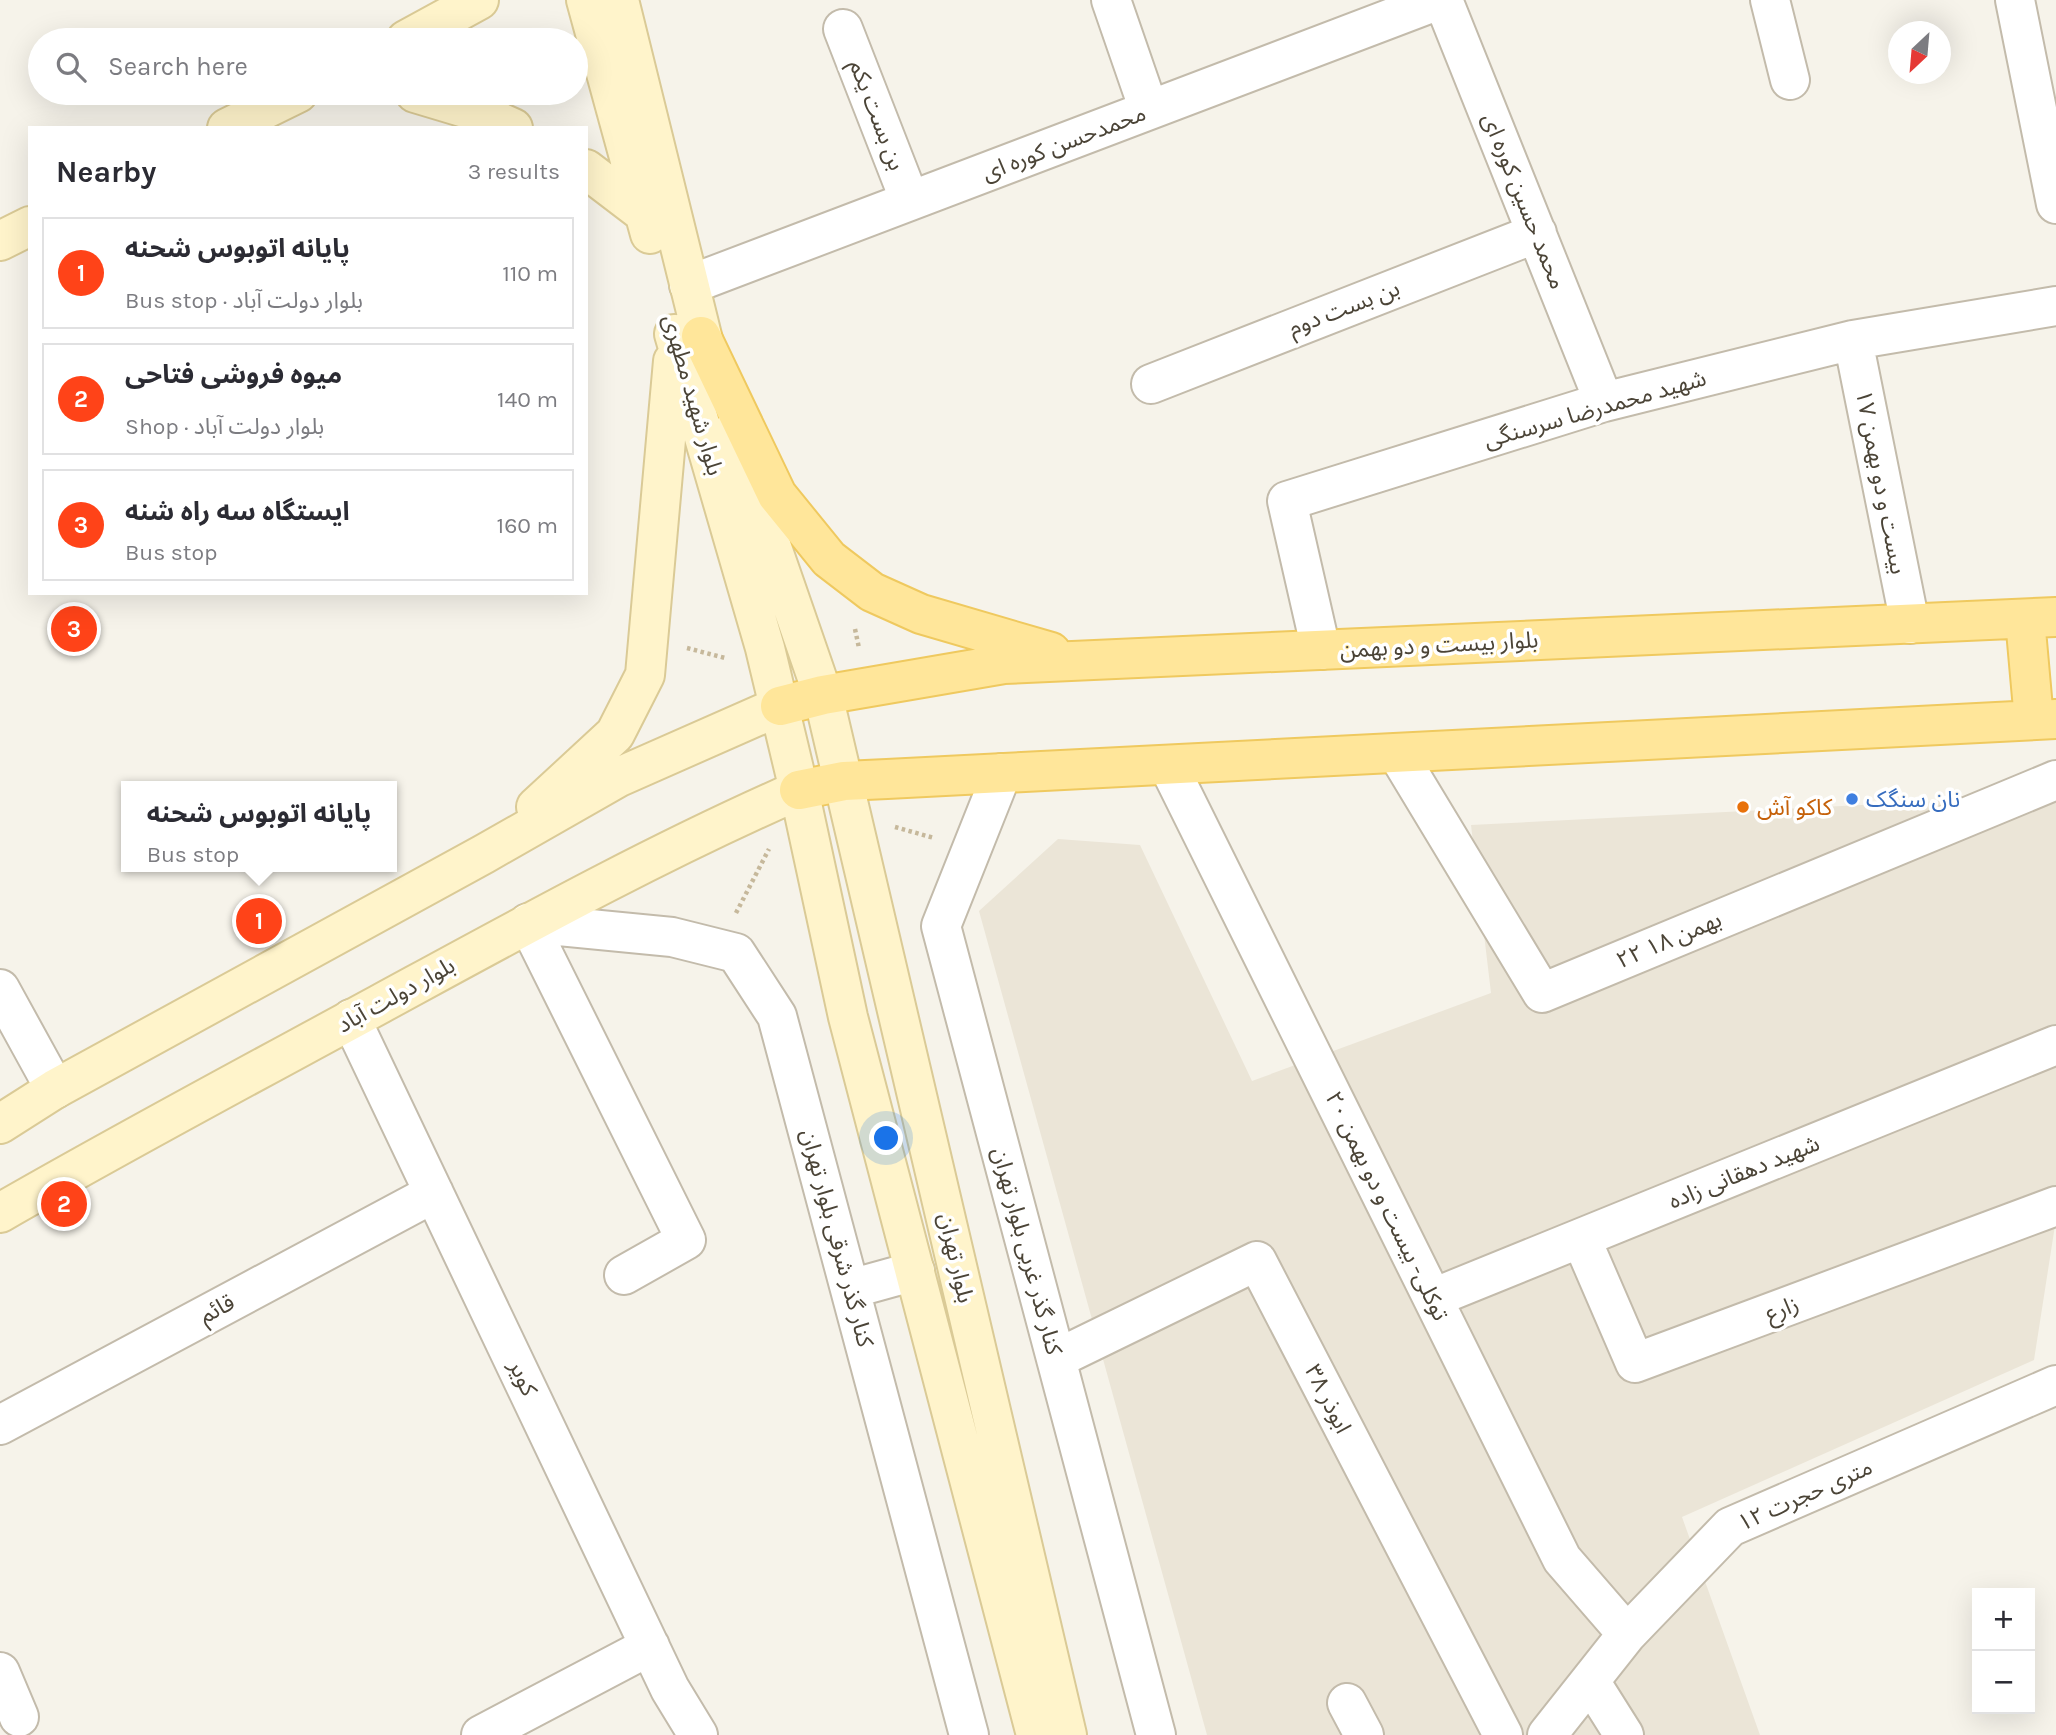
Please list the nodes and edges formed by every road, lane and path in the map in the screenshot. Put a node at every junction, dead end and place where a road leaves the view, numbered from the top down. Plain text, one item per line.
1 (479, 0) edge
2 (586, 0) edge
3 (618, 0) edge
4 (1111, 0) edge
5 (1441, 0) edge
6 (1770, 0) edge
7 (2015, 0) edge
8 (428, 28) edge
9 (843, 29) dead end
10 (2041, 47) edge
11 (1790, 80) dead end
12 (274, 105) edge
13 (455, 105) edge
14 (1149, 110) junction
15 (232, 126) edge
16 (509, 126) edge
17 (588, 171) edge
18 (910, 201) junction
19 (2056, 204) edge
20 (645, 214) junction
21 (28, 227) edge
22 (1537, 233) junction
23 (0, 241) edge
24 (689, 285) junction
25 (2056, 306) edge
26 (688, 337) junction
27 (1853, 340) junction
28 (1151, 384) dead end
29 (1604, 402) junction
30 (2040, 618) edge
31 (1910, 624) junction
32 (1321, 650) junction
33 (1084, 660) junction
34 (824, 695) junction
35 (780, 706) junction
36 (2045, 719) edge
37 (1397, 753) junction
38 (1168, 765) junction
39 (1002, 773) junction
40 (2056, 780) edge
41 (844, 781) junction
42 (799, 790) junction
43 (484, 854) junction
44 (528, 923) junction
45 (0, 989) edge
46 (351, 1019) junction
47 (2056, 1045) edge
48 (55, 1089) junction
49 (0, 1124) edge
50 (434, 1193) junction
51 (2056, 1206) edge
52 (0, 1213) edge
53 (1581, 1238) junction
54 (915, 1271) junction
55 (624, 1275) dead end
56 (850, 1289) junction
57 (1433, 1298) junction
58 (1056, 1359) junction
59 (2056, 1385) edge
60 (0, 1425) edge
61 (1627, 1634) junction
62 (650, 1646) junction
63 (0, 1672) edge
64 (1590, 1681) junction
65 (19, 1717) dead end
66 (1150, 1734) edge
67 (481, 1735) edge
68 (698, 1735) edge
69 (969, 1735) edge
70 (1036, 1735) edge
71 (1067, 1735) edge
72 (1503, 1735) edge
73 (1548, 1735) edge
74 (1624, 1735) edge

1 - 8 main road
2 - 20 main road, بلوار شهید مطهری
3 - 24 main road, بلوار شهید مطهری
4 - 14 street
5 - 14 street, محمدحسن کوره ای
5 - 22 street, محمد حسین کوره ای
6 - 11 street
7 - 10 street
9 - 18 street, بن بست یکم
10 - 19 street
12 - 15 main road
13 - 16 main road
14 - 18 street, محمدحسن کوره ای
17 - 20 main road
18 - 24 street, محمدحسن کوره ای
20 - 26 main road, بلوار شهید مطهری
21 - 23 main road
22 - 28 street, بن بست دوم
22 - 29 street, محمد حسین کوره ای
24 - 26 main road, بلوار شهید مطهری
25 - 27 street, شهید محمدرضا سرسنگی
26 - 33 main road
26 - 34 main road, بلوار شهید مطهری
26 - 35 main road, بلوار شهید مطهری
26 - 43 main road
27 - 29 street, شهید محمدرضا سرسنگی
27 - 31 street, بیست و دو بهمن ۱۷
29 - 32 street, شهید محمدرضا سرسنگی
30 - 31 main road, بلوار بیست و دو بهمن
30 - 36 main road
31 - 32 main road, بلوار بیست و دو بهمن
32 - 33 main road, بلوار بیست و دو بهمن
33 - 34 main road, بلوار بیست و دو بهمن
34 - 35 main road, بلوار بیست و دو بهمن
34 - 41 main road, بلوار شهید مطهری
35 - 42 main road, بلوار شهید مطهری
35 - 43 main road
36 - 37 main road
37 - 38 main road
37 - 40 street, ۲۲ بهمن ۱۸
38 - 39 main road
38 - 57 street, توکلی- بیست و دو بهمن ۲۰
39 - 41 main road
39 - 58 street, کنار گذر غربی بلوار تهران
41 - 42 main road
41 - 71 main road, بلوار تهران
42 - 44 main road, بلوار دولت آباد
42 - 54 main road, بلوار تهران
43 - 48 main road
44 - 46 main road, بلوار دولت آباد
44 - 55 street
44 - 56 street, کنار گذر شرقی بلوار تهران
45 - 48 street
46 - 50 street, کویر
46 - 52 main road, بلوار دولت آباد
47 - 53 street, شهید دهقانی زاده
48 - 49 main road
50 - 60 street, قائم
50 - 62 street, کویر
51 - 53 street, زارع
53 - 57 street, شهید دهقانی زاده
54 - 56 street
54 - 70 main road, بلوار تهران
56 - 69 street, کنار گذر شرقی بلوار تهران
57 - 61 street, توکلی- بیست و دو بهمن ۲۰
58 - 66 street, کنار گذر غربی بلوار تهران
58 - 72 street, ۳۸ ابوذر
59 - 61 street, ۱۲ متری حجرت
61 - 64 street, ۱۲ متری حجرت
62 - 67 street
62 - 68 street, کویر
63 - 65 street
64 - 73 street, ۱۲ متری حجرت
64 - 74 street

